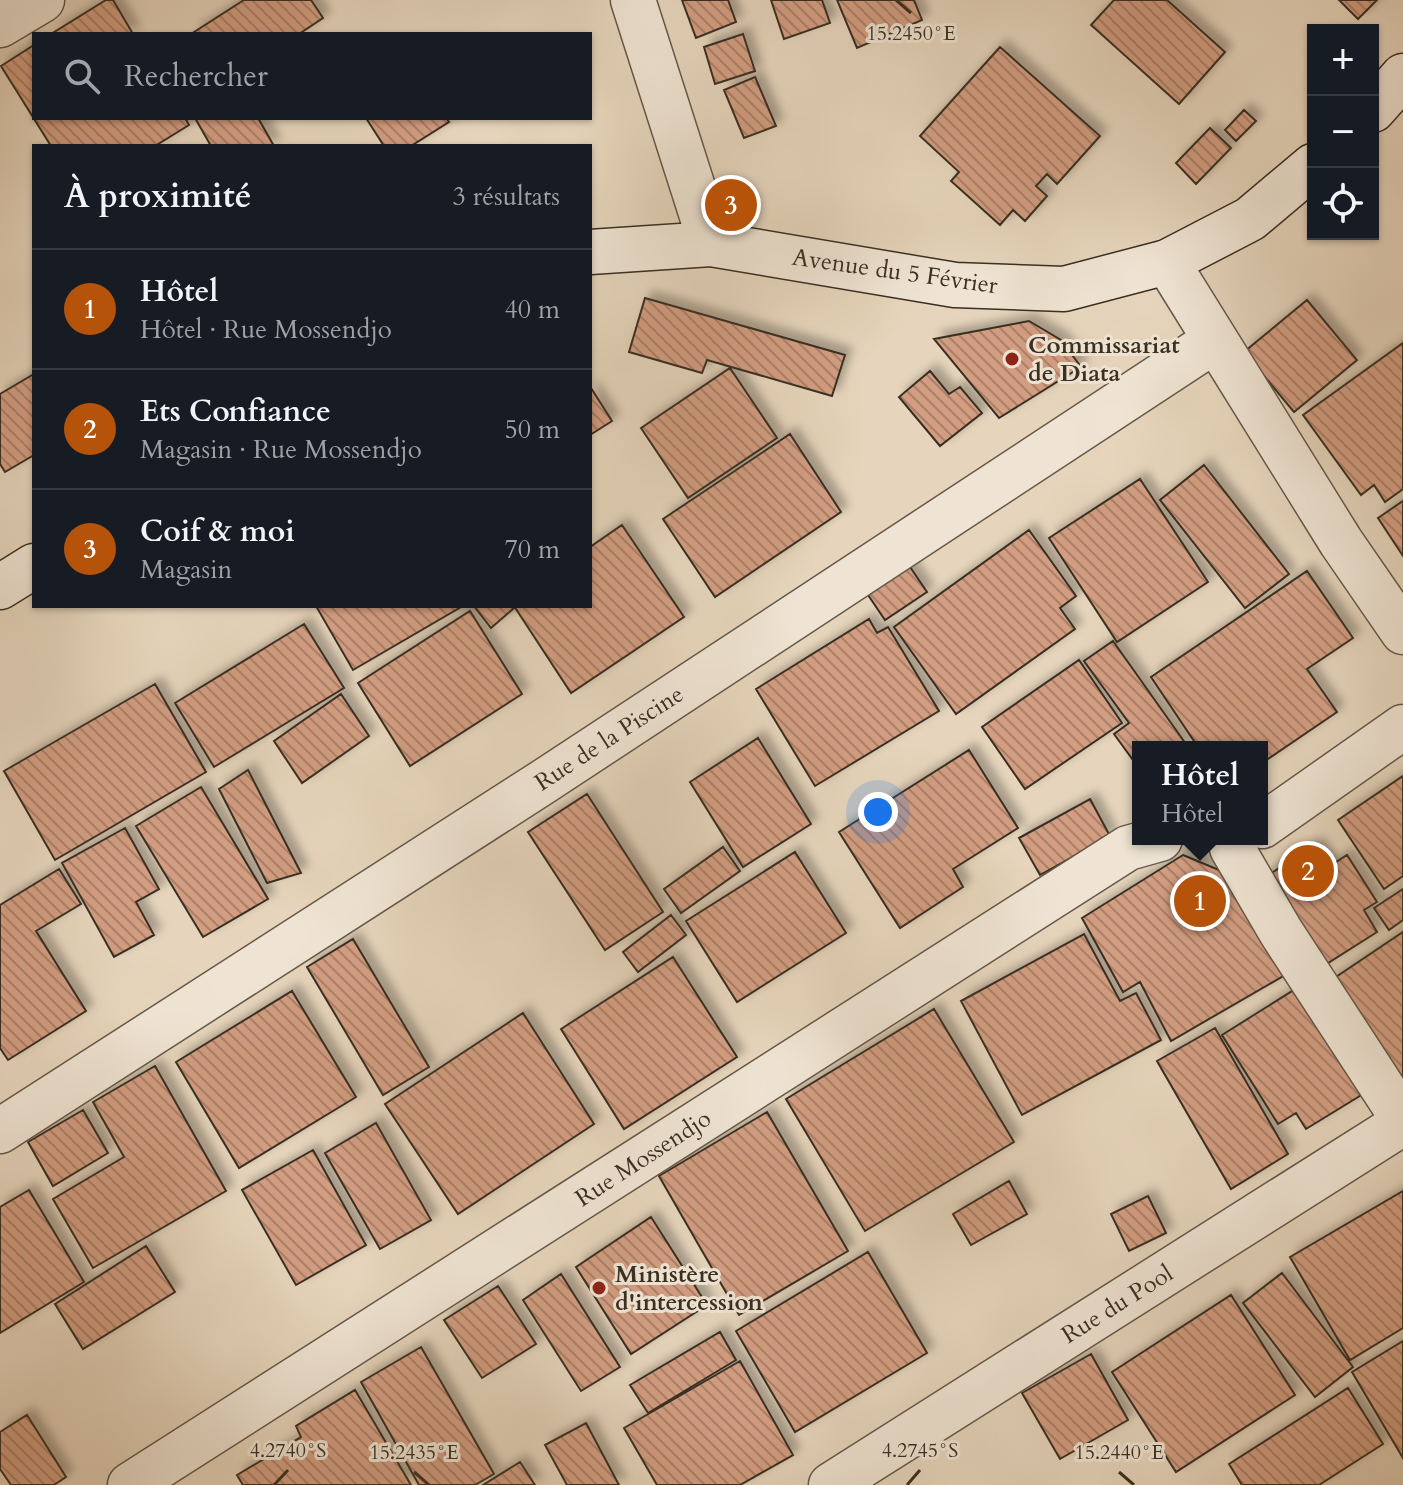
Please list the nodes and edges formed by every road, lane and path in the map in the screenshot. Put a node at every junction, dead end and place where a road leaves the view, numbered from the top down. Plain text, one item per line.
1 (42, 0) edge
2 (633, 0) edge
3 (0, 25) edge
4 (1403, 76) edge
5 (1379, 103) edge
6 (1311, 168) edge
7 (711, 244) junction
8 (592, 252) edge
9 (1167, 262) junction
10 (1214, 341) junction
11 (32, 567) edge
12 (0, 587) edge
13 (1403, 632) edge
14 (1403, 727) edge
15 (1268, 817) edge
16 (1139, 845) edge
17 (1239, 845) edge
18 (1403, 1121) edge
19 (0, 1131) edge
20 (130, 1485) edge
21 (831, 1485) edge

1 - 3 street
2 - 7 street
4 - 5 street
6 - 9 street, Avenue du 5 Février
7 - 8 street, Avenue du 5 Février
7 - 9 street, Avenue du 5 Février
9 - 10 street
10 - 13 street
10 - 19 street, Rue de la Piscine
11 - 12 street
14 - 15 street
16 - 20 street, Rue Mossendjo
17 - 18 street
18 - 21 street, Rue du Pool

